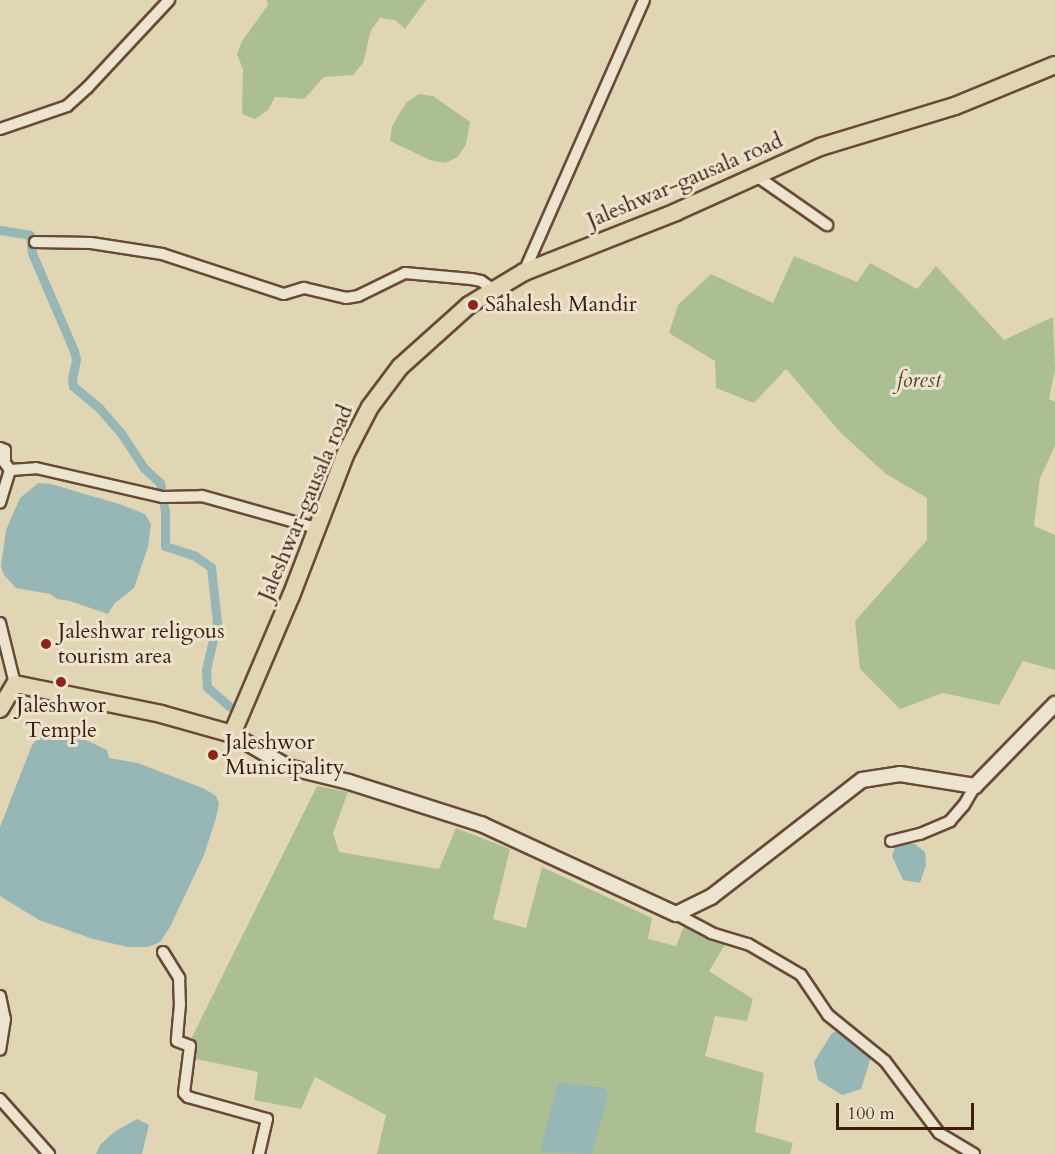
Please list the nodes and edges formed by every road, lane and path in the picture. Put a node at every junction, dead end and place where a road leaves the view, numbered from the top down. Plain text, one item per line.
1 (169, 0) edge
2 (644, 0) edge
3 (1055, 65) edge
4 (0, 129) edge
5 (755, 176) junction
6 (827, 225) dead end
7 (35, 242) dead end
8 (524, 272) junction
9 (494, 290) junction
10 (0, 448) edge
11 (10, 470) junction
12 (0, 502) edge
13 (316, 528) junction
14 (0, 623) edge
15 (0, 670) edge
16 (15, 684) junction
17 (1055, 704) edge
18 (0, 709) edge
19 (232, 734) junction
20 (975, 786) junction
21 (891, 841) dead end
22 (676, 914) junction
23 (163, 952) dead end
24 (0, 996) edge
25 (0, 1050) edge
26 (0, 1099) edge
27 (49, 1154) edge
28 (259, 1154) edge
29 (975, 1154) edge

1 - 4 street
2 - 8 street
3 - 5 main road, Jaleshwar-gausala road
5 - 6 street
5 - 8 main road, Jaleshwar-gausala road
7 - 9 street
8 - 9 main road, Jaleshwar-gausala road
9 - 13 main road, Jaleshwar-gausala road
10 - 11 street
11 - 12 street
11 - 13 street
13 - 19 main road, Jaleshwar-gausala road
14 - 16 street
15 - 16 street
16 - 18 main road
16 - 19 main road
17 - 20 street
19 - 22 street
20 - 21 street
20 - 22 street
22 - 29 street
23 - 28 street
24 - 25 street
26 - 27 street

